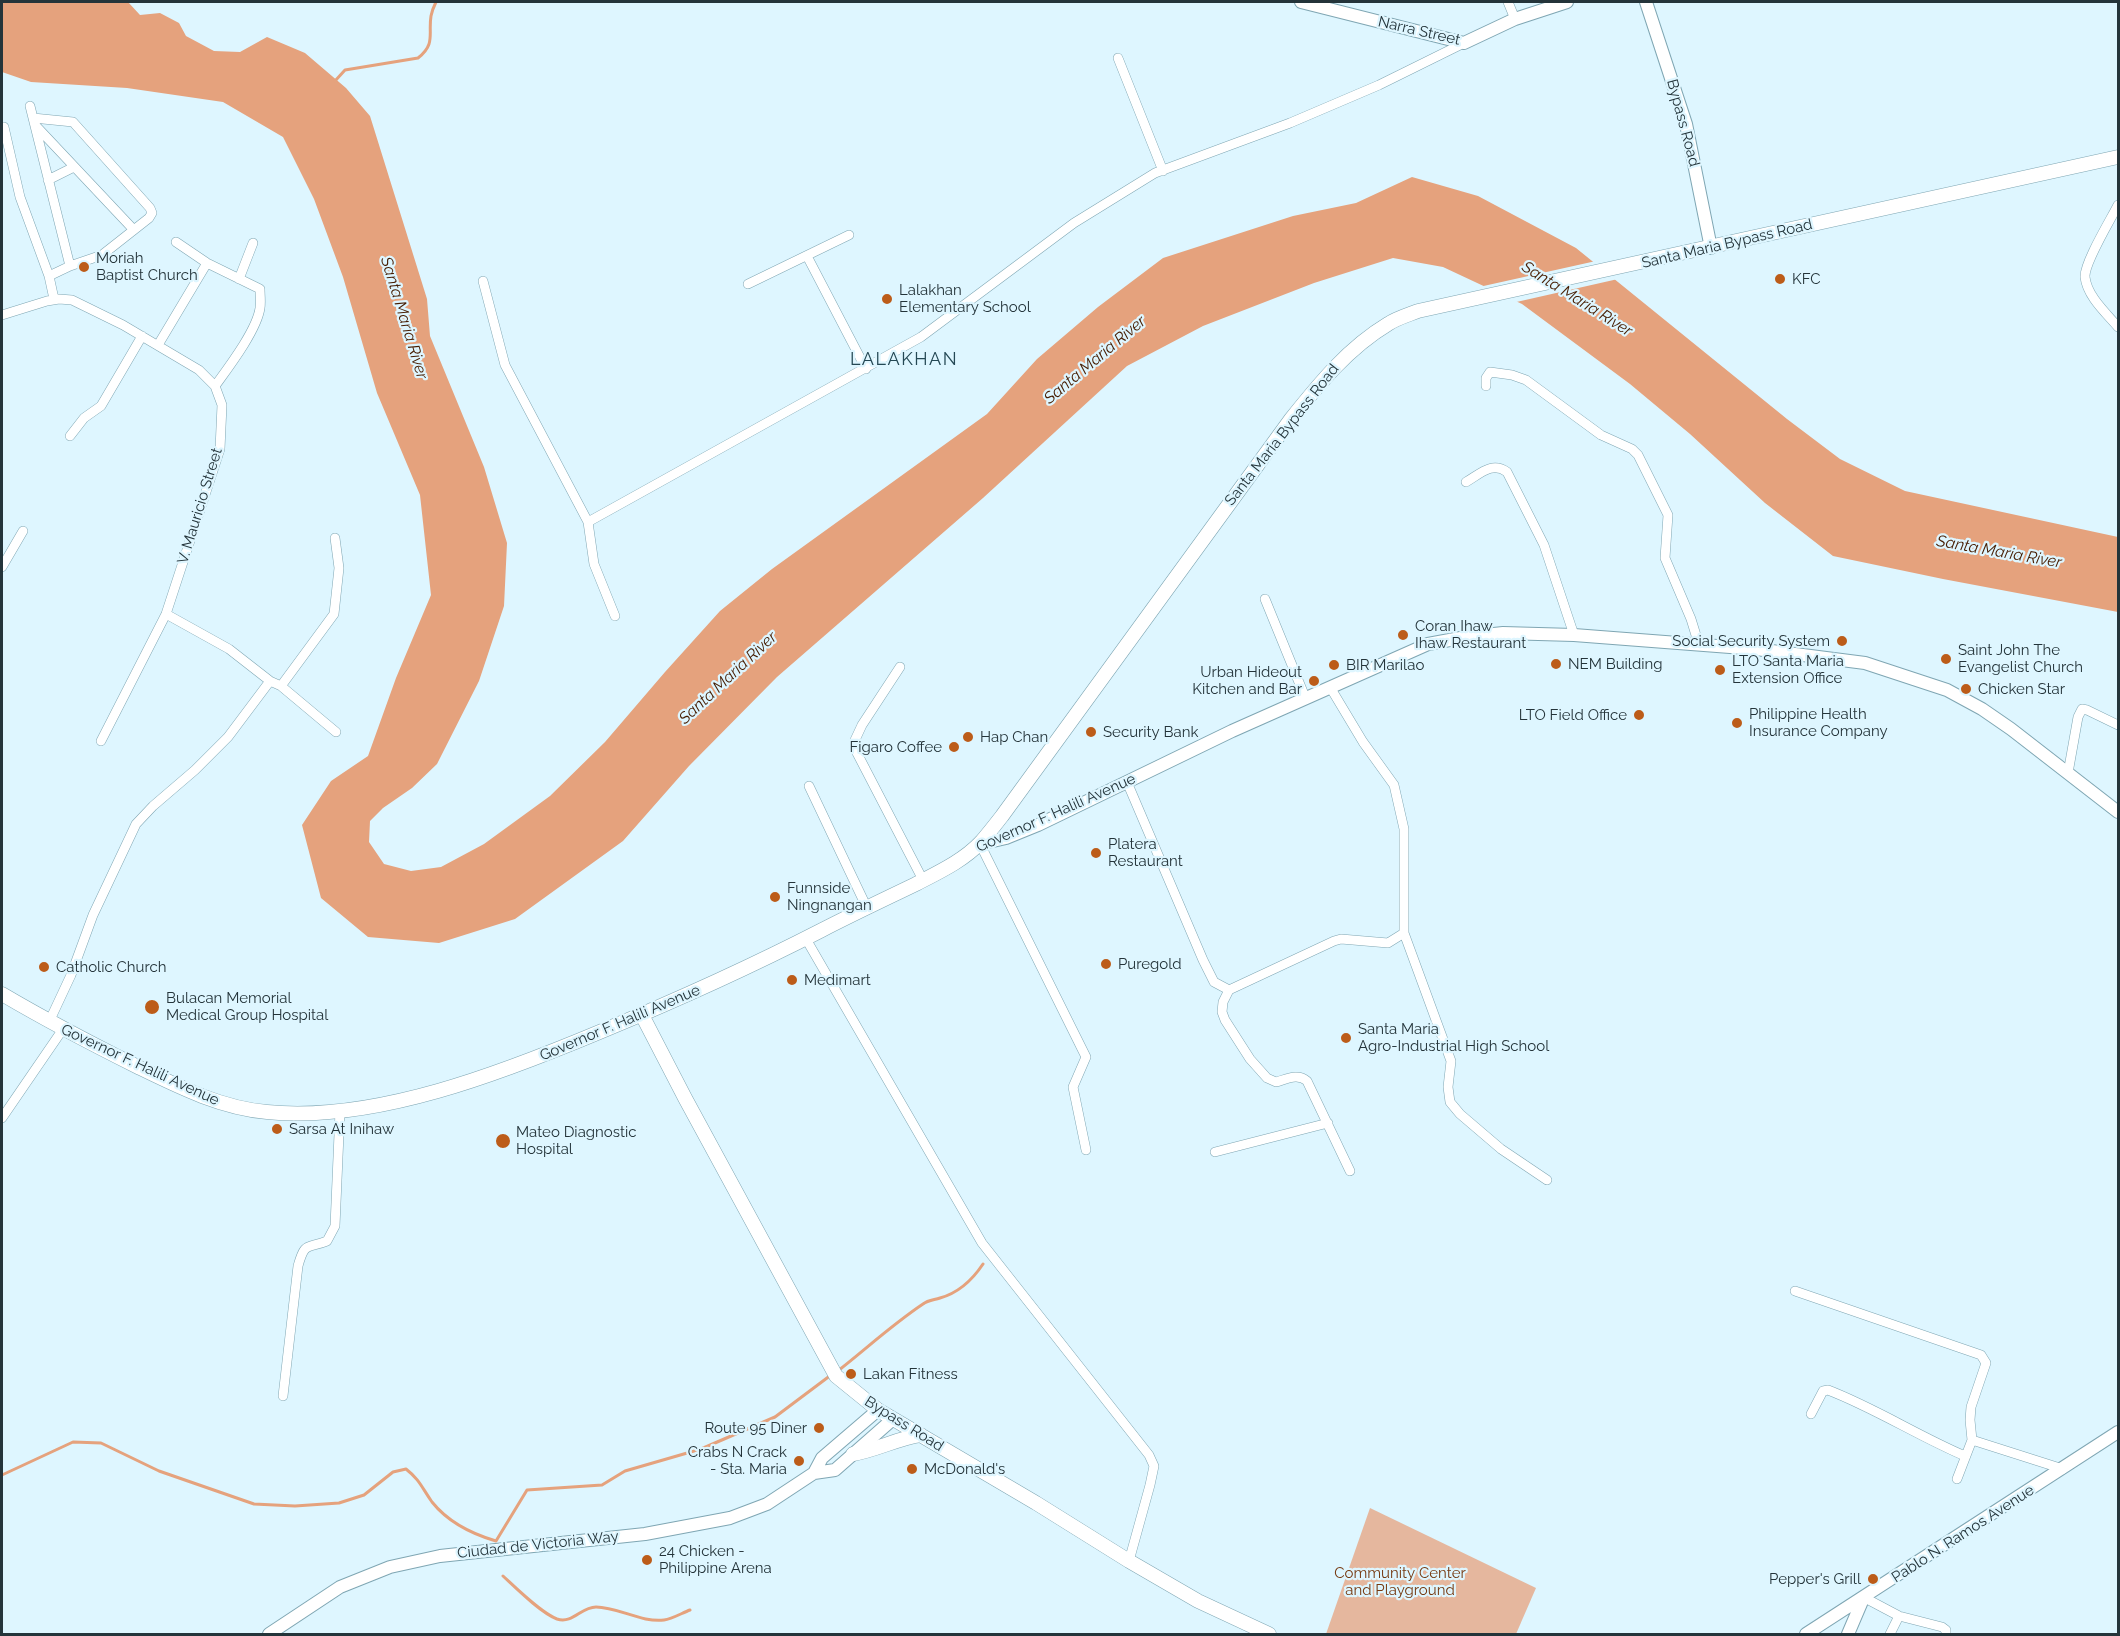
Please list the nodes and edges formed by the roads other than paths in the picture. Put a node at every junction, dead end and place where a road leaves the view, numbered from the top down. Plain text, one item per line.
1 (1301, 2) edge
2 (1509, 2) edge
3 (1567, 2) edge
4 (1646, 2) edge
5 (1515, 19) junction
6 (1464, 43) junction
7 (1118, 57) dead end
8 (30, 106) dead end
9 (34, 122) junction
10 (4, 127) dead end
11 (2118, 157) edge
12 (75, 167) junction
13 (1163, 171) junction
14 (48, 180) junction
15 (2118, 205) edge
16 (133, 229) junction
17 (849, 235) dead end
18 (176, 242) dead end
19 (253, 243) dead end
20 (1711, 248) junction
21 (807, 256) junction
22 (207, 263) junction
23 (70, 266) junction
24 (48, 276) junction
25 (239, 279) junction
26 (483, 281) dead end
27 (748, 284) dead end
28 (54, 299) junction
29 (2, 315) edge
30 (2118, 327) edge
31 (141, 336) junction
32 (158, 345) junction
33 (866, 369) junction
34 (215, 386) junction
35 (1486, 386) dead end
36 (70, 436) dead end
37 (1466, 482) dead end
38 (588, 522) junction
39 (23, 531) dead end
40 (335, 538) dead end
41 (2, 567) edge
42 (1265, 599) dead end
43 (166, 614) junction
44 (615, 616) dead end
45 (1574, 635) junction
46 (1699, 645) junction
47 (900, 667) dead end
48 (270, 681) junction
49 (281, 686) junction
50 (1330, 687) junction
51 (1305, 697) junction
52 (2118, 725) edge
53 (336, 732) dead end
54 (101, 741) dead end
55 (2068, 773) junction
56 (1127, 782) junction
57 (809, 786) dead end
58 (2118, 813) edge
59 (980, 843) junction
60 (923, 880) junction
61 (867, 908) junction
62 (1404, 933) junction
63 (806, 939) junction
64 (1229, 990) junction
65 (2, 994) edge
66 (642, 1014) junction
67 (49, 1022) junction
68 (63, 1029) junction
69 (340, 1111) junction
70 (2, 1119) edge
71 (1328, 1124) junction
72 (1086, 1150) dead end
73 (1215, 1152) dead end
74 (1350, 1171) dead end
75 (1547, 1180) dead end
76 (1795, 1291) dead end
77 (284, 1396) dead end
78 (878, 1410) junction
79 (1811, 1414) dead end
80 (893, 1419) junction
81 (2118, 1432) edge
82 (921, 1435) junction
83 (1972, 1440) junction
84 (853, 1454) junction
85 (1965, 1456) junction
86 (2062, 1469) junction
87 (814, 1473) junction
88 (1957, 1479) dead end
89 (1129, 1561) junction
90 (1864, 1599) junction
91 (1899, 1616) junction
92 (269, 1635) edge
93 (1269, 1635) edge
94 (1806, 1635) edge
95 (1848, 1635) edge
96 (1890, 1635) edge
97 (1946, 1635) edge

1 - 6 main road, Narra Street
2 - 5 street
3 - 5 main road, Narra Street
4 - 20 main road, Bypass Road
5 - 6 main road, Narra Street
6 - 13 street
7 - 13 street
8 - 9 street
9 - 12 street
9 - 14 street
9 - 16 street
10 - 24 street
11 - 20 main road, Santa Maria Bypass Road
12 - 14 street
12 - 16 street
13 - 33 street
14 - 23 street
15 - 30 street
16 - 23 street
17 - 21 street
18 - 22 street
19 - 25 street
20 - 59 main road, Santa Maria Bypass Road
21 - 27 street
21 - 33 street
22 - 25 street
22 - 32 street
23 - 24 street
24 - 28 street
25 - 34 street
26 - 38 street
28 - 29 street
28 - 31 street
31 - 32 street
31 - 36 street
32 - 34 street
33 - 38 street
34 - 43 street, V. Mauricio Street
35 - 46 street
37 - 45 street
38 - 44 street
39 - 41 street
40 - 49 street
42 - 51 street
43 - 48 street
43 - 54 street, V. Mauricio Street
45 - 46 main road, Governor F. Halili Avenue
45 - 50 main road, Governor F. Halili Avenue
46 - 55 main road, Governor F. Halili Avenue
47 - 60 street
48 - 49 street
48 - 67 street
49 - 53 street
50 - 51 main road, Governor F. Halili Avenue
50 - 62 street
51 - 56 main road, Governor F. Halili Avenue
52 - 55 street
55 - 58 main road, Governor F. Halili Avenue
56 - 59 main road, Governor F. Halili Avenue
56 - 64 street
57 - 61 street
59 - 60 main road, Governor F. Halili Avenue
59 - 72 street
60 - 61 main road, Governor F. Halili Avenue
61 - 63 main road, Governor F. Halili Avenue
62 - 64 street
62 - 75 street
63 - 66 main road, Governor F. Halili Avenue
63 - 89 street
64 - 71 street
65 - 67 main road, Governor F. Halili Avenue
66 - 69 main road, Governor F. Halili Avenue
66 - 78 main road, Bypass Road
67 - 68 main road, Governor F. Halili Avenue
68 - 69 main road, Governor F. Halili Avenue
68 - 70 street
69 - 77 street
71 - 73 street
71 - 74 street
76 - 83 street
78 - 80 main road, Bypass Road
78 - 87 main road, Ciudad de Victoria Way
79 - 85 street
80 - 82 main road, Bypass Road
80 - 84 main road, Ciudad de Victoria Way
81 - 86 main road, Pablo N. Ramos Avenue
82 - 84 main road
82 - 89 main road, Bypass Road
83 - 85 street
83 - 86 street
84 - 87 main road, Ciudad de Victoria Way
85 - 88 street
86 - 90 main road, Pablo N. Ramos Avenue
87 - 92 main road, Ciudad de Victoria Way
89 - 93 main road, Bypass Road
90 - 91 street
90 - 94 main road, Pablo N. Ramos Avenue
90 - 95 main road
91 - 96 street
91 - 97 street

